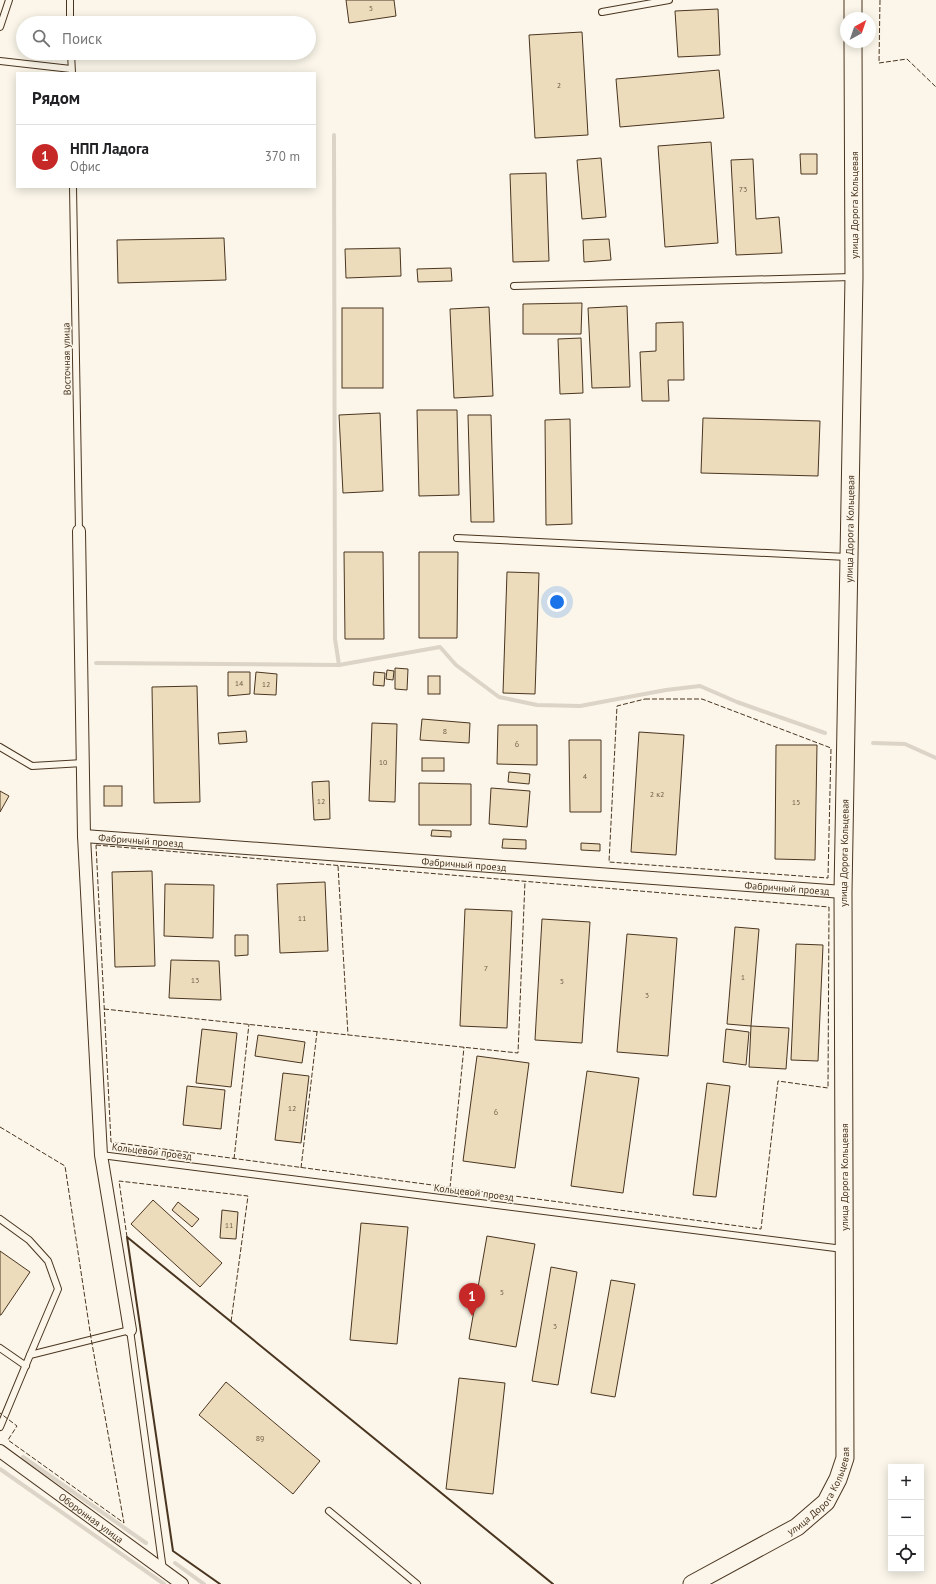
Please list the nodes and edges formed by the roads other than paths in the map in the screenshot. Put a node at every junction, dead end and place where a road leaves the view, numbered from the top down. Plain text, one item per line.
1 (9, 0) edge
2 (70, 0) edge
3 (669, 0) edge
4 (853, 0) edge
5 (602, 12) dead end
6 (853, 12) edge
7 (70, 16) edge
8 (0, 28) edge
9 (853, 48) edge
10 (71, 60) edge
11 (0, 62) edge
12 (71, 71) edge
13 (74, 188) edge
14 (854, 277) junction
15 (514, 286) dead end
16 (79, 531) joint
17 (457, 538) dead end
18 (849, 557) junction
19 (0, 747) edge
20 (83, 763) junction
21 (84, 836) junction
22 (844, 892) junction
23 (101, 1155) junction
24 (0, 1219) edge
25 (844, 1249) junction
26 (130, 1330) junction
27 (0, 1348) edge
28 (30, 1355) junction
29 (26, 1366) junction
30 (0, 1427) edge
31 (0, 1451) edge
32 (329, 1511) dead end
33 (163, 1570) junction
34 (182, 1584) edge
35 (418, 1584) edge
36 (692, 1584) edge

1 - 8 lane
2 - 7 lane
3 - 5 lane
4 - 6 street
9 - 14 street, улица Дорога Кольцевая
10 - 12 lane
11 - 12 lane
13 - 16 lane, Восточная улица
14 - 15 lane
14 - 18 street, улица Дорога Кольцевая
16 - 20 street
17 - 18 lane
18 - 22 street, улица Дорога Кольцевая
19 - 20 lane
20 - 21 street
21 - 22 street, Фабричный проезд
21 - 23 street
22 - 25 street, улица Дорога Кольцевая
23 - 25 lane, Кольцевой проезд
23 - 26 street
24 - 28 lane
25 - 36 street, улица Дорога Кольцевая
26 - 28 lane
26 - 33 lane
27 - 29 lane
28 - 29 lane
29 - 30 lane
31 - 33 street, Оборонная улица
32 - 35 lane
33 - 34 street, Оборонная улица

